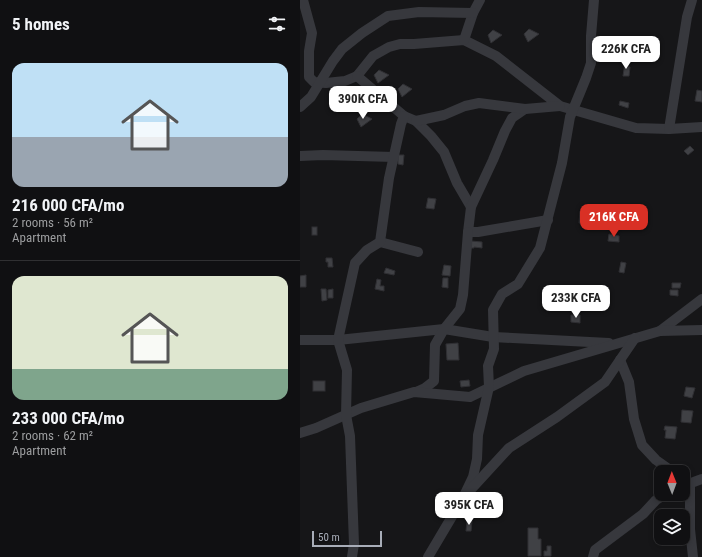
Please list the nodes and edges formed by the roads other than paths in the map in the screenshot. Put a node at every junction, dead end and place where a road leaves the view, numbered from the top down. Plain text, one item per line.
1 (303, 0) edge
2 (480, 0) edge
3 (594, 0) edge
4 (692, 0) edge
5 (473, 13) junction
6 (464, 40) junction
7 (357, 76) junction
8 (320, 83) junction
9 (301, 103) edge
10 (560, 106) junction
11 (524, 109) junction
12 (572, 110) junction
13 (404, 116) junction
14 (416, 121) junction
15 (702, 127) edge
16 (669, 129) junction
17 (300, 156) edge
18 (394, 157) junction
19 (471, 207) junction
20 (548, 220) junction
21 (468, 232) junction
22 (380, 242) junction
23 (418, 252) dead end
24 (702, 298) edge
25 (444, 329) junction
26 (702, 330) edge
27 (660, 331) junction
28 (493, 337) junction
29 (635, 338) junction
30 (300, 340) edge
31 (338, 340) junction
32 (617, 344) junction
33 (620, 360) junction
34 (489, 387) junction
35 (414, 392) junction
36 (346, 415) junction
37 (300, 434) edge
38 (663, 465) edge
39 (702, 480) edge
40 (690, 482) edge
41 (463, 498) junction
42 (655, 501) edge
43 (687, 501) edge
44 (352, 557) edge
45 (428, 557) edge
46 (593, 557) edge
47 (692, 557) edge

1 - 8 street
2 - 5 street
3 - 12 street
4 - 16 street
5 - 6 street
5 - 8 street
6 - 7 street
6 - 10 street
7 - 8 street
7 - 13 street
8 - 9 street
10 - 11 street
10 - 12 street
11 - 14 street
11 - 19 street
12 - 16 street
12 - 20 street
13 - 14 street
13 - 18 street
14 - 19 street
15 - 16 street
17 - 18 street
18 - 22 street
19 - 21 street
20 - 21 street
20 - 28 street
21 - 25 street
22 - 23 street
22 - 31 street
24 - 27 street
25 - 28 street
25 - 31 street
25 - 35 street
26 - 27 street
27 - 29 street
28 - 32 street
28 - 34 street
29 - 32 street
29 - 33 street
30 - 31 street
31 - 36 street
32 - 34 street
33 - 38 street
33 - 41 street
34 - 35 street
34 - 41 street
35 - 36 street
36 - 37 street
36 - 44 street
39 - 40 street
41 - 45 street
42 - 46 street
43 - 47 street

